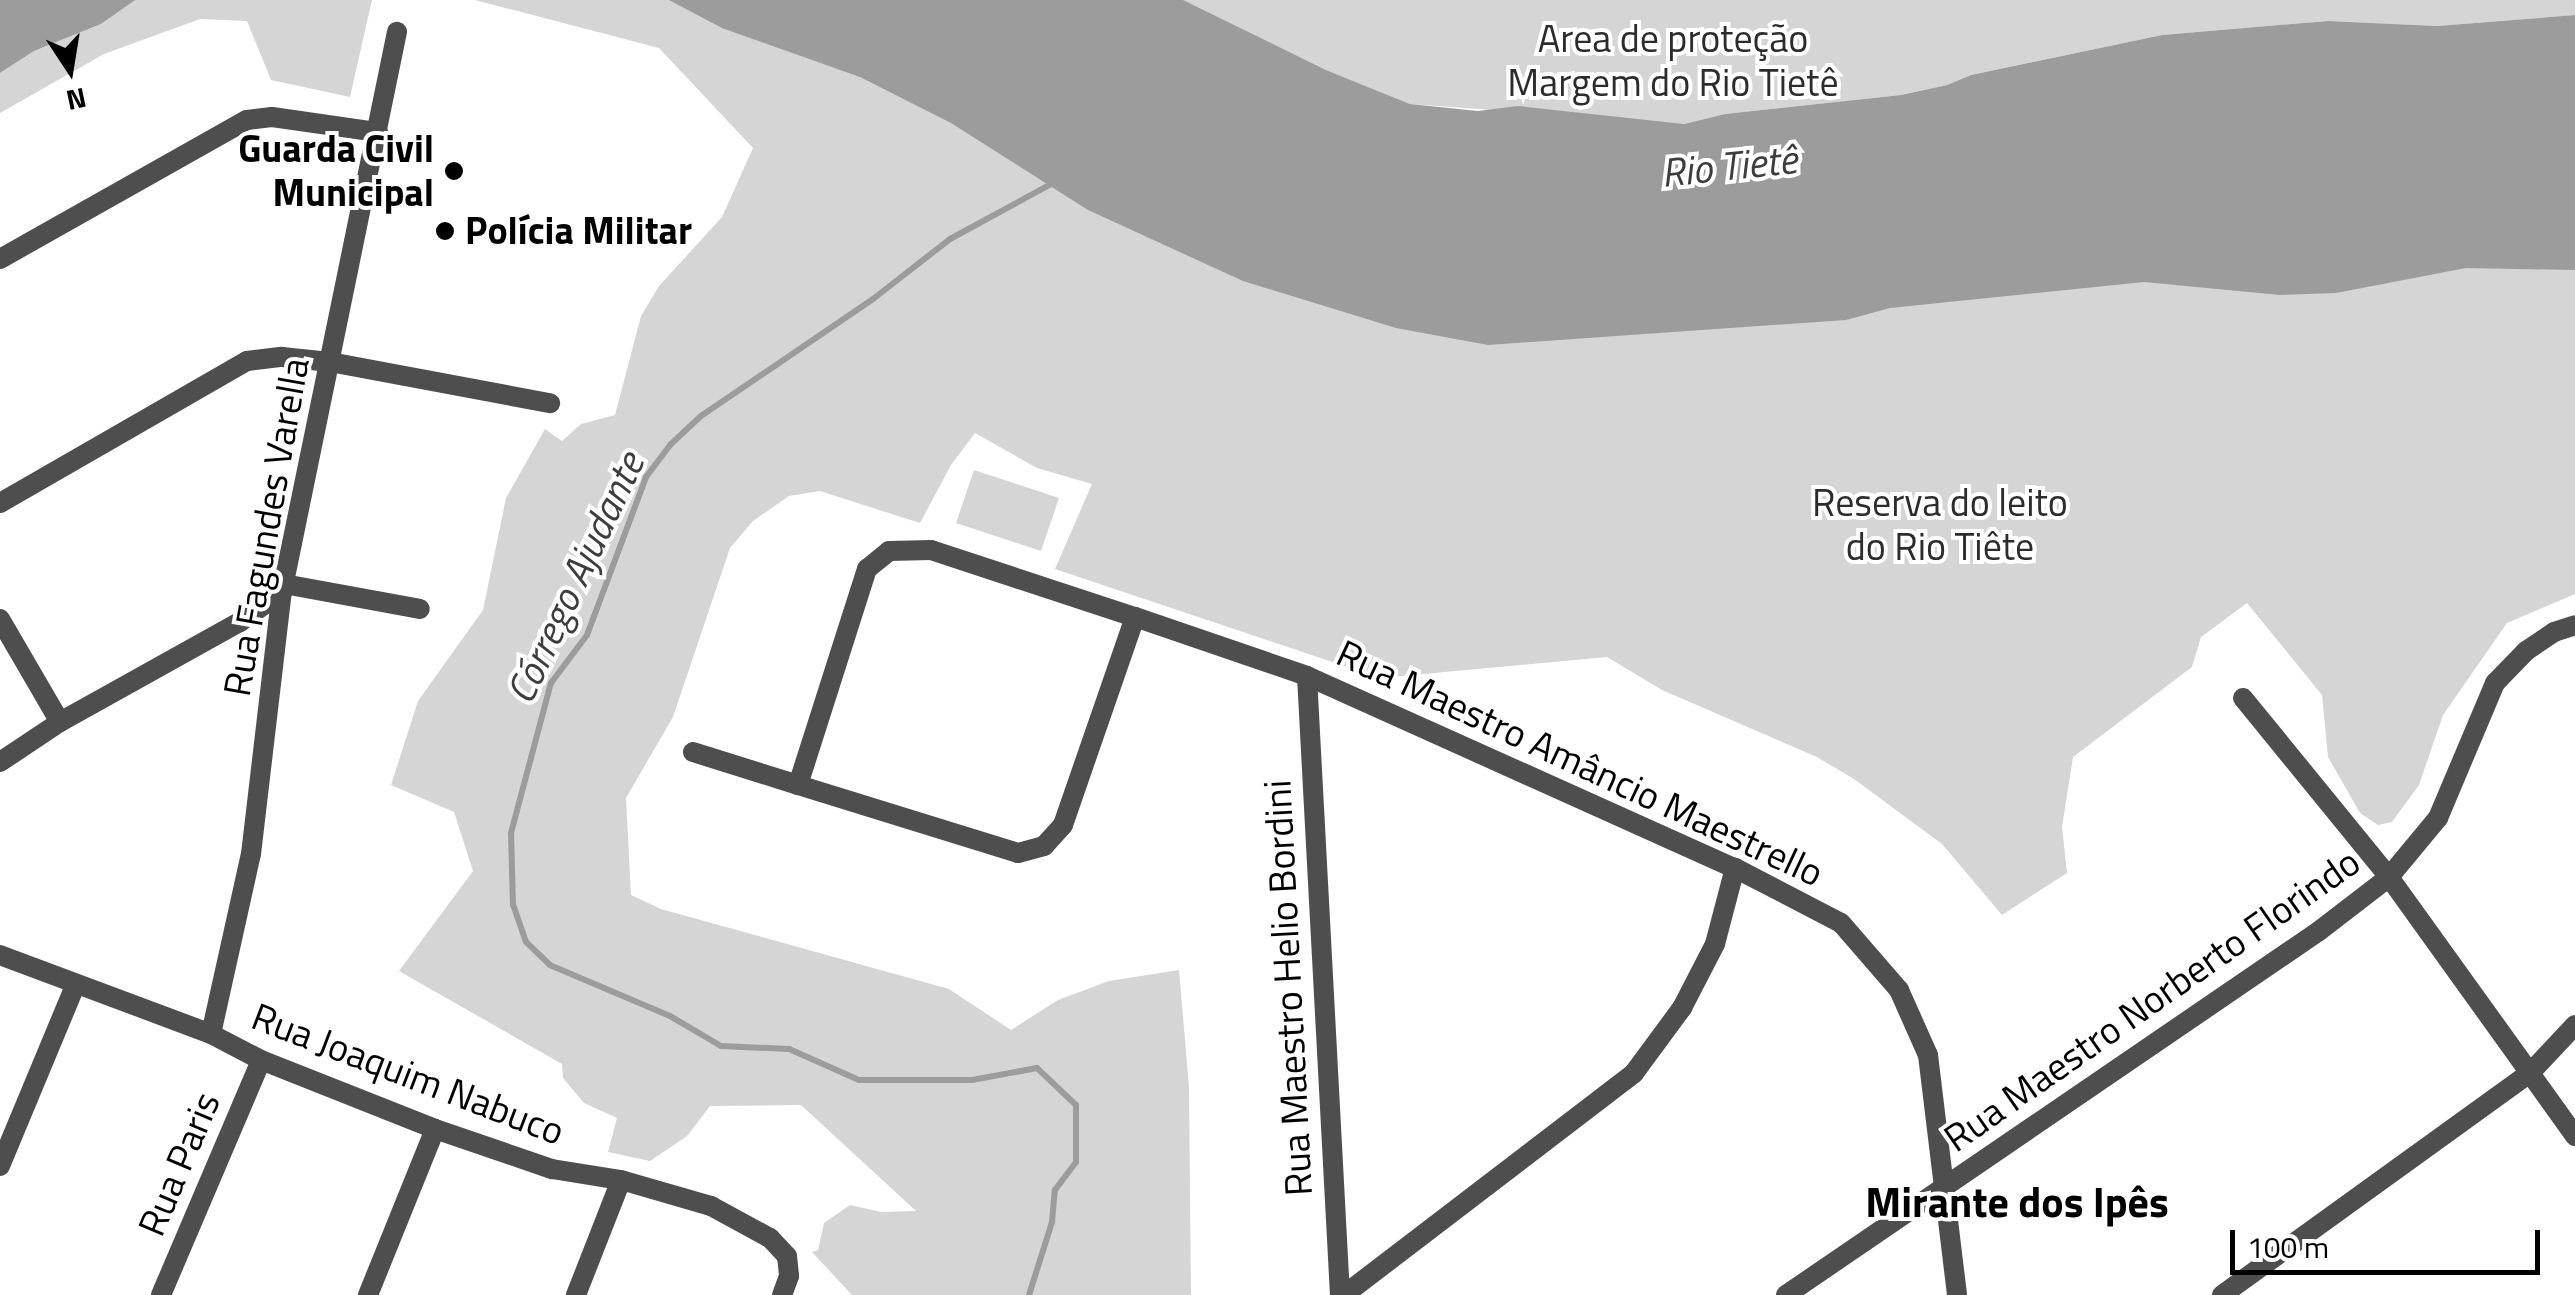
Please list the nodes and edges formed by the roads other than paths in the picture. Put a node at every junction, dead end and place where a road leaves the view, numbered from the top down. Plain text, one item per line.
1 (397, 32) dead end
2 (378, 132) junction
3 (0, 260) edge
4 (330, 362) junction
5 (550, 403) dead end
6 (0, 502) edge
7 (283, 588) junction
8 (420, 609) dead end
9 (1135, 617) junction
10 (0, 619) edge
11 (2575, 625) edge
12 (1307, 676) junction
13 (2243, 698) dead end
14 (60, 722) junction
15 (693, 752) dead end
16 (0, 762) edge
17 (798, 785) junction
18 (1736, 868) junction
19 (2389, 877) junction
20 (0, 955) edge
21 (75, 986) junction
22 (2575, 1025) edge
23 (211, 1034) junction
24 (261, 1060) junction
25 (2530, 1072) junction
26 (436, 1129) junction
27 (2575, 1136) edge
28 (0, 1166) edge
29 (621, 1180) junction
30 (1947, 1187) junction
31 (161, 1295) edge
32 (368, 1295) edge
33 (576, 1295) edge
34 (782, 1295) edge
35 (1342, 1295) edge
36 (1786, 1295) edge
37 (1957, 1295) edge
38 (2222, 1295) edge

1 - 2 street, Rua Fagundes Varella
2 - 3 street
2 - 4 street, Rua Fagundes Varella
4 - 5 street
4 - 6 street
4 - 7 street, Rua Fagundes Varella
7 - 8 street
7 - 14 street
7 - 23 street, Rua Fagundes Varella
9 - 12 street, Rua Maestro Amâncio Maestrello
9 - 17 street
9 - 17 street, Rua Maestro Amâncio Maestrello
10 - 14 street
11 - 19 street, Rua Maestro Norberto Florindo
12 - 18 street, Rua Maestro Amâncio Maestrello
12 - 35 street, Rua Maestro Helio Bordini
13 - 19 street
14 - 16 street
15 - 17 street
18 - 30 street, Rua Maestro Amâncio Maestrello
18 - 35 street
19 - 25 street
19 - 30 street, Rua Maestro Norberto Florindo
20 - 21 street, Rua Joaquim Nabuco
21 - 23 street, Rua Joaquim Nabuco
21 - 28 street
22 - 25 street
23 - 24 street, Rua Joaquim Nabuco
24 - 26 street, Rua Joaquim Nabuco
24 - 31 street, Rua Paris
25 - 27 street
25 - 38 street
26 - 29 street, Rua Joaquim Nabuco
26 - 32 street
29 - 33 street
29 - 34 street, Rua Joaquim Nabuco
30 - 36 street, Rua Maestro Norberto Florindo
30 - 37 street, Rua Maestro Amâncio Maestrello

